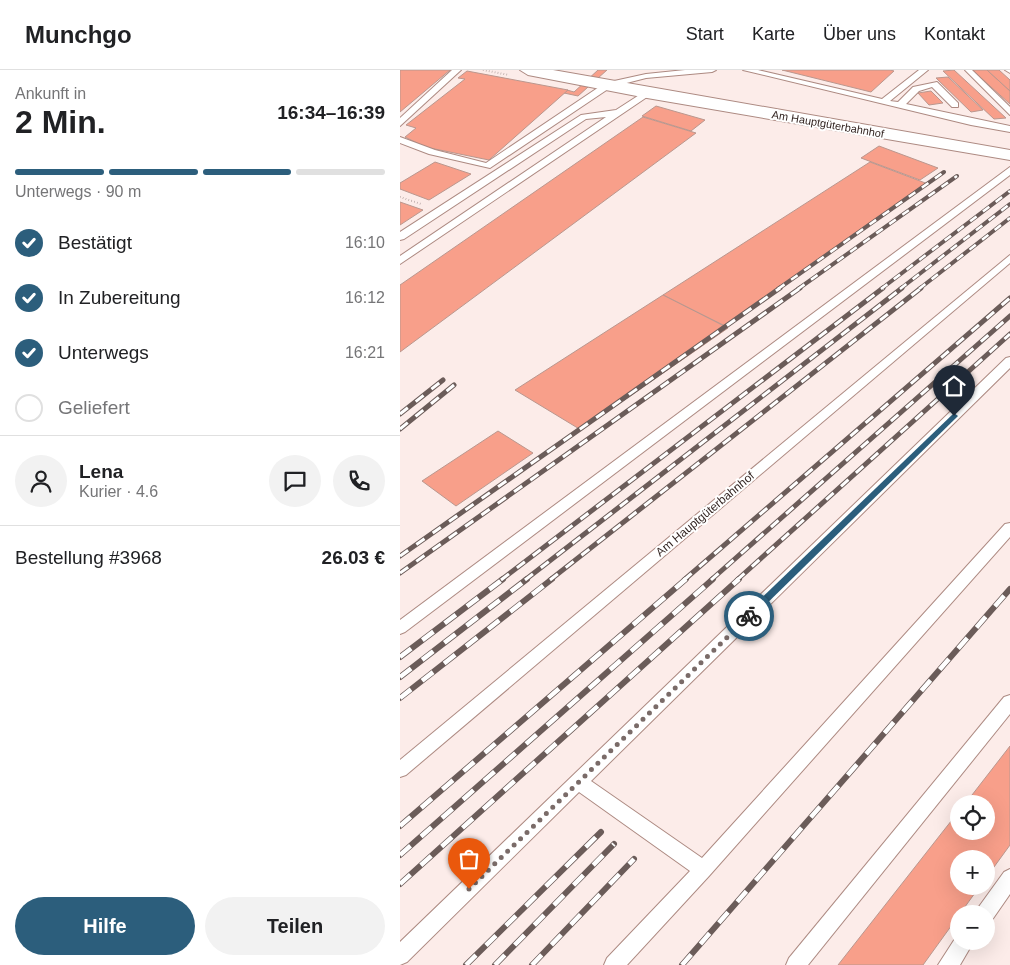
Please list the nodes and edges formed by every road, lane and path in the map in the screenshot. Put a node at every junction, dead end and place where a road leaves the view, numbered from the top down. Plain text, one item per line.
1 (457, 70) edge
2 (528, 70) edge
3 (635, 70) edge
4 (712, 70) edge
5 (747, 70) edge
6 (924, 70) edge
7 (968, 71) dead end
8 (626, 81) junction
9 (608, 85) junction
10 (647, 93) junction
11 (885, 100) junction
12 (901, 104) junction
13 (955, 105) dead end
14 (618, 112) junction
15 (1010, 112) edge
16 (400, 123) edge
17 (1010, 128) edge
18 (400, 140) edge
19 (1010, 155) edge
20 (1010, 170) edge
21 (400, 237) edge
22 (1010, 258) edge
23 (400, 261) edge
24 (1010, 362) edge
25 (1010, 528) edge
26 (400, 628) edge
27 (1010, 702) edge
28 (400, 770) edge
29 (579, 782) junction
30 (703, 870) junction
31 (1010, 878) edge
32 (991, 905) edge
33 (959, 950) edge
34 (400, 955) edge
35 (614, 965) edge
36 (796, 965) edge
37 (948, 965) edge

1 - 16 lane
2 - 9 street, Am Hauptgüterbahnhof
3 - 8 lane
4 - 8 lane
5 - 11 lane
6 - 11 lane
7 - 15 lane
8 - 9 lane
9 - 10 street, Am Hauptgüterbahnhof
9 - 18 lane
10 - 14 lane
10 - 19 street, Am Hauptgüterbahnhof
11 - 12 lane
12 - 13 lane
12 - 17 lane
14 - 21 lane
14 - 23 lane
20 - 26 lane
22 - 28 lane, Am Hauptgüterbahnhof
24 - 29 lane
25 - 30 lane
27 - 36 lane
29 - 30 lane
29 - 34 lane
30 - 35 lane
31 - 32 lane
33 - 37 lane

